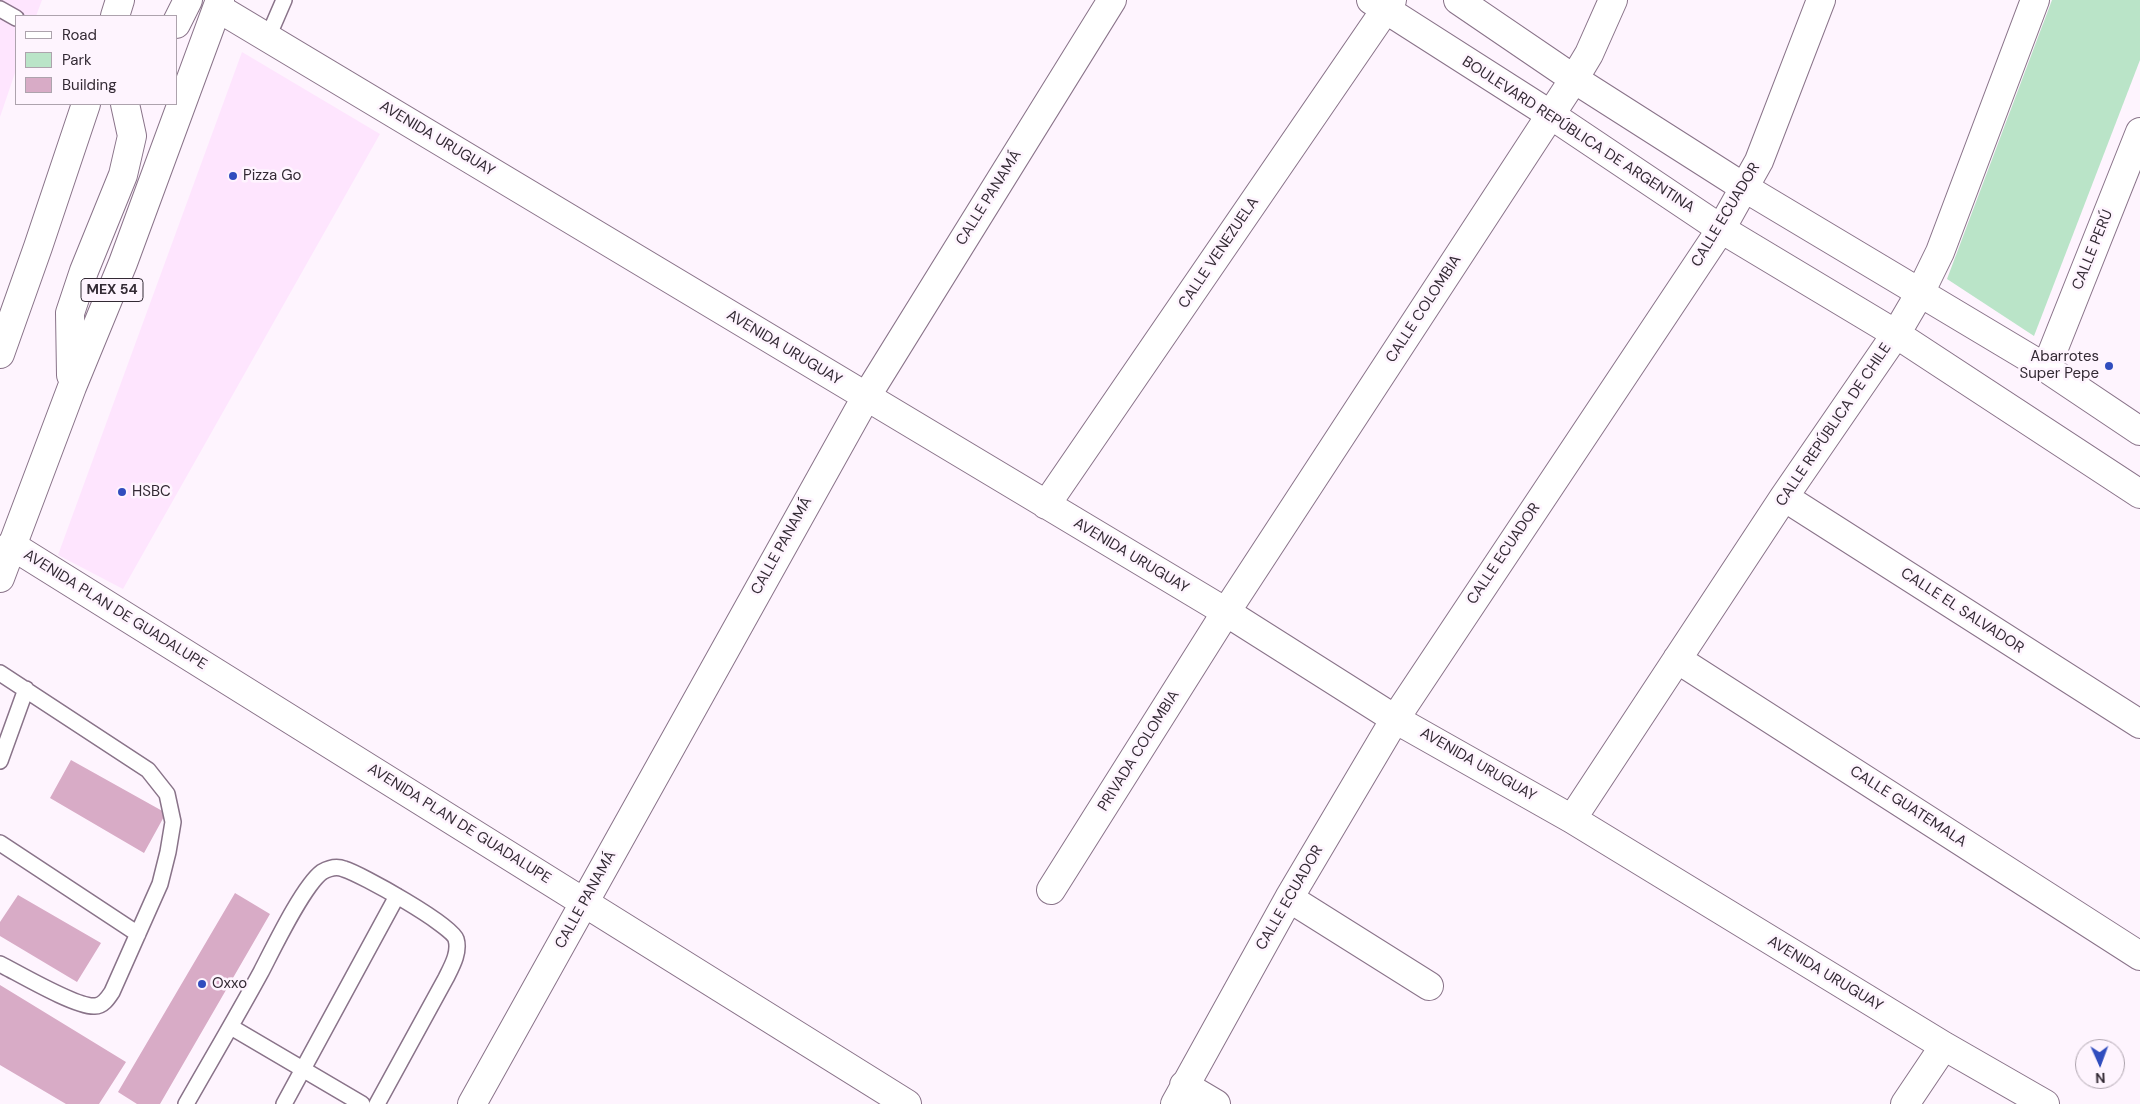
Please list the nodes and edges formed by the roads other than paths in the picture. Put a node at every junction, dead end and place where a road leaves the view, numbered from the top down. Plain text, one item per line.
1 (120, 0) edge
2 (188, 0) edge
3 (284, 0) edge
4 (1112, 0) edge
5 (1458, 0) edge
6 (1613, 0) edge
7 (1821, 0) edge
8 (2035, 0) edge
9 (1383, 3) edge
10 (219, 4) edge
11 (0, 9) edge
12 (115, 15) edge
13 (15, 17) edge
14 (178, 20) edge
15 (268, 37) junction
16 (1574, 80) junction
17 (86, 105) edge
18 (125, 105) edge
19 (1551, 115) junction
20 (2140, 132) edge
21 (1745, 188) junction
22 (1721, 229) junction
23 (1920, 294) junction
24 (1896, 334) junction
25 (0, 354) edge
26 (2046, 368) junction
27 (72, 387) junction
28 (866, 397) junction
29 (2140, 431) edge
30 (2140, 494) edge
31 (1784, 497) junction
32 (1046, 505) junction
33 (11, 545) junction
34 (0, 578) edge
35 (1226, 612) junction
36 (1677, 659) junction
37 (0, 673) edge
38 (26, 689) junction
39 (1395, 719) junction
40 (2140, 724) edge
41 (0, 761) edge
42 (1572, 819) junction
43 (0, 843) edge
44 (1052, 890) dead end
45 (396, 896) junction
46 (1289, 898) junction
47 (585, 902) junction
48 (138, 934) junction
49 (2140, 956) edge
50 (0, 964) edge
51 (1429, 986) dead end
52 (231, 1027) junction
53 (1944, 1046) junction
54 (303, 1069) junction
55 (1180, 1094) edge
56 (186, 1104) edge
57 (284, 1104) edge
58 (362, 1104) edge
59 (377, 1104) edge
60 (472, 1104) edge
61 (907, 1104) edge
62 (1216, 1104) edge
63 (1905, 1104) edge
64 (2045, 1104) edge

1 - 12 street
2 - 14 street
3 - 15 lane
4 - 28 street, CALLE PANAMÁ
5 - 16 street
6 - 16 street, CALLE COLOMBIA
7 - 21 street, CALLE ECUADOR
8 - 23 street, CALLE REPÚBLICA DE CHILE
9 - 19 street, BOULEVARD REPÚBLICA DE ARGENTINA
9 - 32 street, CALLE VENEZUELA
10 - 15 street, AVENIDA URUGUAY
10 - 27 street, MEX 54
11 - 13 lane
15 - 28 street, AVENIDA URUGUAY
16 - 19 street, CALLE COLOMBIA
16 - 21 street
17 - 25 street
18 - 27 street
19 - 22 street, BOULEVARD REPÚBLICA DE ARGENTINA
19 - 35 street, CALLE COLOMBIA
20 - 26 street, CALLE PERÚ
21 - 22 street, CALLE ECUADOR
21 - 23 street
22 - 24 street, BOULEVARD REPÚBLICA DE ARGENTINA
22 - 39 street, CALLE ECUADOR
23 - 24 street, CALLE REPÚBLICA DE CHILE
23 - 26 street
24 - 30 street, BOULEVARD REPÚBLICA DE ARGENTINA
24 - 31 street, CALLE REPÚBLICA DE CHILE
26 - 29 street
27 - 33 street, MEX 54
28 - 32 street, AVENIDA URUGUAY
28 - 47 street, CALLE PANAMÁ
31 - 36 street, CALLE REPÚBLICA DE CHILE
31 - 40 street, CALLE EL SALVADOR
32 - 35 street, AVENIDA URUGUAY
33 - 34 street, MEX 54
33 - 47 street, AVENIDA PLAN DE GUADALUPE
35 - 39 street, AVENIDA URUGUAY
35 - 44 street, PRIVADA COLOMBIA
36 - 42 street, CALLE REPÚBLICA DE CHILE
36 - 49 street, CALLE GUATEMALA
37 - 38 lane
38 - 41 lane
38 - 48 lane
39 - 42 street, AVENIDA URUGUAY
39 - 46 street, CALLE ECUADOR
42 - 53 street, AVENIDA URUGUAY
43 - 48 lane
45 - 52 lane
45 - 54 lane
45 - 59 lane
46 - 51 street
46 - 55 street, CALLE ECUADOR
47 - 60 street, CALLE PANAMÁ
47 - 61 street, AVENIDA PLAN DE GUADALUPE
48 - 50 lane
52 - 54 lane
52 - 56 lane
53 - 63 street
53 - 64 street, AVENIDA URUGUAY
54 - 57 lane
54 - 58 lane
55 - 62 street

